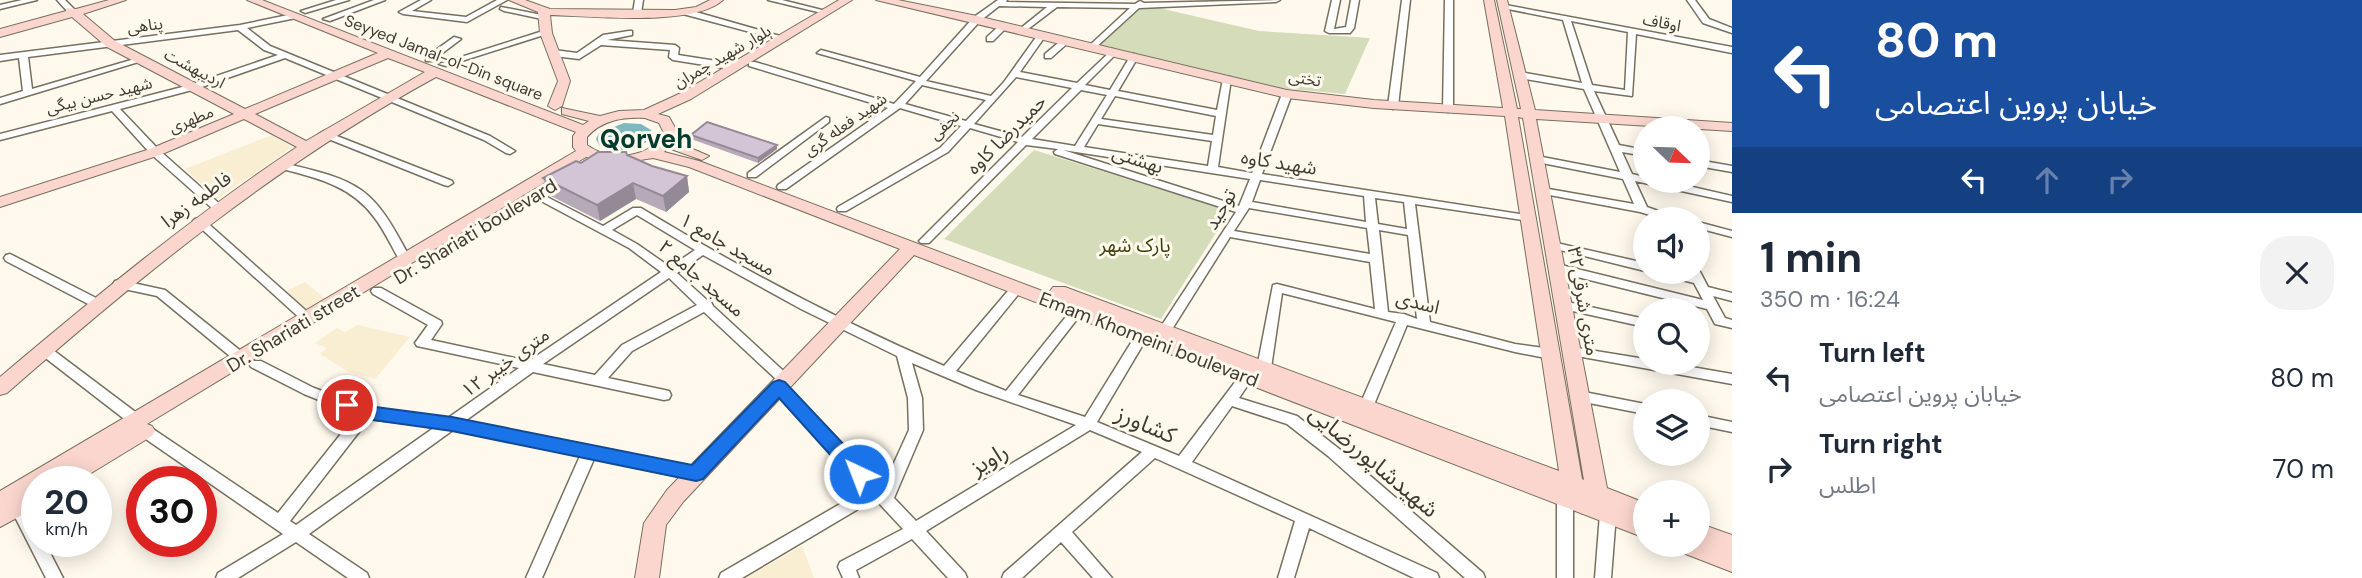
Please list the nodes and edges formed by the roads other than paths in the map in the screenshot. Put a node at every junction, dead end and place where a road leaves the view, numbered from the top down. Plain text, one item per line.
1 (33, 0) edge
2 (61, 0) edge
3 (108, 0) edge
4 (121, 0) edge
5 (252, 0) edge
6 (275, 0) edge
7 (345, 0) edge
8 (381, 0) edge
9 (426, 0) edge
10 (514, 0) edge
11 (639, 0) edge
12 (718, 0) edge
13 (772, 0) edge
14 (847, 0) edge
15 (860, 0) edge
16 (881, 0) edge
17 (1276, 0) edge
18 (1336, 0) edge
19 (1355, 0) edge
20 (1406, 0) edge
21 (1449, 0) edge
22 (1691, 0) edge
23 (1001, 2) edge
24 (1104, 2) edge
25 (1140, 3) edge
26 (1056, 4) junction
27 (504, 5) edge
28 (1498, 6) edge
29 (0, 7) edge
30 (538, 9) edge
31 (73, 11) junction
32 (686, 12) junction
33 (826, 12) junction
34 (637, 13) junction
35 (299, 14) junction
36 (1566, 18) junction
37 (327, 19) junction
38 (977, 19) junction
39 (1004, 26) junction
40 (240, 27) junction
41 (343, 30) junction
42 (1024, 30) junction
43 (0, 31) edge
44 (1632, 31) junction
45 (1732, 31) edge
46 (546, 33) junction
47 (629, 33) dead end
48 (1042, 35) junction
49 (783, 38) junction
50 (457, 39) dead end
51 (990, 39) dead end
52 (1066, 41) junction
53 (599, 42) junction
54 (111, 44) junction
55 (1093, 47) junction
56 (1732, 50) edge
57 (1113, 52) junction
58 (389, 53) junction
59 (554, 53) junction
60 (821, 53) dead end
61 (23, 55) junction
62 (284, 56) junction
63 (1048, 56) dead end
64 (1134, 57) junction
65 (0, 58) edge
66 (429, 59) junction
67 (141, 60) junction
68 (752, 64) junction
69 (736, 66) junction
70 (440, 67) junction
71 (1014, 74) junction
72 (1520, 75) junction
73 (333, 78) junction
74 (1227, 79) junction
75 (921, 81) junction
76 (193, 87) junction
77 (1078, 87) junction
78 (1588, 87) junction
79 (29, 93) junction
80 (1114, 94) junction
81 (1287, 94) junction
82 (384, 98) junction
83 (992, 100) junction
84 (0, 101) edge
85 (555, 106) junction
86 (897, 106) junction
87 (1393, 106) junction
88 (114, 108) junction
89 (1448, 109) junction
90 (646, 114) junction
91 (1221, 114) junction
92 (1520, 114) junction
93 (247, 115) junction
94 (1603, 119) junction
95 (601, 120) junction
96 (664, 120) junction
97 (826, 120) dead end
98 (1096, 121) junction
99 (967, 125) junction
100 (1732, 127) edge
101 (584, 130) junction
102 (324, 134) junction
103 (0, 137) edge
104 (1217, 139) junction
105 (1024, 141) junction
106 (305, 146) junction
107 (659, 148) junction
108 (1617, 148) junction
109 (1079, 149) junction
110 (1633, 151) edge
111 (155, 152) junction
112 (510, 152) dead end
113 (585, 152) junction
114 (603, 159) junction
115 (1537, 159) junction
116 (279, 165) junction
117 (1710, 165) edge
118 (1732, 169) edge
119 (1212, 170) junction
120 (1629, 176) junction
121 (1256, 177) junction
122 (1633, 177) edge
123 (448, 183) dead end
124 (764, 183) junction
125 (1543, 191) junction
126 (1705, 193) edge
127 (1369, 194) junction
128 (1732, 199) edge
129 (547, 200) dead end
130 (1409, 200) junction
131 (0, 202) edge
132 (1244, 207) junction
133 (1633, 207) edge
134 (1641, 207) edge
135 (218, 208) junction
136 (842, 209) junction
137 (1529, 218) junction
138 (199, 221) junction
139 (1372, 226) junction
140 (1710, 228) edge
141 (604, 230) junction
142 (1227, 233) junction
143 (1413, 233) junction
144 (1732, 234) edge
145 (918, 244) junction
146 (1552, 245) junction
147 (701, 251) junction
148 (10, 258) dead end
149 (1376, 259) junction
150 (406, 261) junction
151 (1633, 264) edge
152 (1557, 268) junction
153 (670, 272) junction
154 (119, 284) junction
155 (1700, 284) edge
156 (1706, 284) edge
157 (1017, 288) junction
158 (377, 291) junction
159 (1732, 297) edge
160 (96, 303) junction
161 (707, 305) junction
162 (1563, 306) junction
163 (1712, 306) junction
164 (1077, 311) junction
165 (1382, 313) junction
166 (1404, 318) junction
167 (308, 319) junction
168 (1633, 321) edge
169 (1726, 322) edge
170 (1424, 323) junction
171 (838, 325) junction
172 (1164, 331) junction
173 (1142, 336) junction
174 (44, 350) junction
175 (1571, 351) junction
176 (903, 353) junction
177 (1551, 354) junction
178 (249, 361) junction
179 (531, 367) junction
180 (947, 372) junction
181 (1256, 372) junction
182 (1732, 379) edge
183 (598, 381) junction
184 (782, 383) junction
185 (0, 388) edge
186 (664, 395) dead end
187 (1580, 396) junction
188 (1009, 397) junction
189 (1230, 400) junction
190 (1366, 407) junction
191 (1633, 407) edge
192 (366, 413) junction
193 (1710, 422) edge
194 (452, 424) junction
195 (1088, 425) junction
196 (141, 426) junction
197 (1732, 427) edge
198 (589, 452) junction
199 (1153, 452) junction
200 (1182, 464) junction
201 (83, 466) edge
202 (696, 474) junction
203 (1569, 491) junction
204 (1597, 494) junction
205 (880, 496) junction
206 (14, 506) edge
207 (1633, 508) edge
208 (1608, 514) junction
209 (1304, 518) junction
210 (279, 523) junction
211 (1633, 524) edge
212 (913, 531) junction
213 (1063, 533) junction
214 (296, 534) junction
215 (1710, 537) edge
216 (1732, 545) edge
217 (1710, 553) edge
218 (1732, 562) edge
219 (55, 578) edge
220 (224, 578) edge
221 (362, 578) edge
222 (534, 578) edge
223 (647, 578) edge
224 (727, 578) edge
225 (851, 578) edge
226 (959, 578) edge
227 (1010, 578) edge
228 (1104, 578) edge
229 (1286, 578) edge
230 (1431, 578) edge
231 (1477, 578) edge
232 (1565, 578) edge
233 (1602, 578) edge

1 - 29 street
2 - 31 street
3 - 31 main road
4 - 31 main road
5 - 35 main road, Seyyed Jamal-ol-Din square
6 - 35 main road, Seyyed Jamal-ol-Din square
7 - 35 street, پناهی
8 - 37 street
9 - 27 street
10 - 30 main road
11 - 34 street
12 - 32 main road
13 - 33 street
14 - 33 main road, بلوار شهید چمران
15 - 68 main road, بلوار شهید چمران
16 - 38 main road, تختی
17 - 25 street
18 - 19 street
20 - 87 street
21 - 89 street
22 - 45 street
23 - 26 street
23 - 38 street, شهید فعله گری
24 - 25 street
24 - 26 street
25 - 55 street
26 - 42 street
27 - 30 street
28 - 36 street, اوقاف
28 - 72 main road
28 - 92 main road
30 - 34 main road
30 - 46 main road
31 - 43 main road
31 - 54 main road, اردیبهشت
32 - 34 main road
32 - 49 street
33 - 49 main road, بلوار شهید چمران
35 - 37 main road, Seyyed Jamal-ol-Din square
35 - 40 street, پناهی
35 - 41 main road, Seyyed Jamal-ol-Din square
36 - 44 street, اوقاف
36 - 78 street
37 - 41 main road, Seyyed Jamal-ol-Din square
38 - 39 main road, تختی
38 - 75 street, شهید فعله گری
39 - 42 main road, تختی
39 - 51 street
40 - 54 street, پناهی
40 - 62 street
41 - 58 main road, Seyyed Jamal-ol-Din square
41 - 66 main road, Seyyed Jamal-ol-Din square
42 - 48 main road, تختی
44 - 56 street, اوقاف
44 - 78 street
46 - 59 main road
46 - 70 street
47 - 53 street
48 - 52 main road, تختی
48 - 71 street, نجفی
49 - 69 main road, بلوار شهید چمران
50 - 66 street
52 - 55 main road, تختی
52 - 63 street
53 - 59 street
53 - 69 street
54 - 61 street, پناهی
54 - 67 main road, اردیبهشت
55 - 57 main road, تختی
57 - 64 main road, تختی
57 - 77 street, حمیدرضا کاوه
58 - 70 main road, Seyyed Jamal-ol-Din square
58 - 73 main road, مطهری
59 - 85 main road
60 - 75 street
61 - 65 street, پناهی
61 - 79 street
62 - 73 street
62 - 76 street, شهید حسن بیگی
64 - 74 main road, تختی
64 - 80 street
66 - 70 main road, Seyyed Jamal-ol-Din square
67 - 76 main road, اردیبهشت
67 - 79 street
68 - 86 street
68 - 96 main road, بلوار شهید چمران
69 - 90 main road, بلوار شهید چمران
70 - 82 main road, فاطمه زهرا
70 - 85 main road, Seyyed Jamal-ol-Din square
70 - 101 main road, Seyyed Jamal-ol-Din square
71 - 77 street
71 - 83 street, نجفی
72 - 78 street
72 - 92 main road
73 - 82 street
73 - 93 main road, مطهری
74 - 81 main road, تختی
74 - 91 street
75 - 83 street
75 - 86 street, شهید فعله گری
76 - 88 street, شهید حسن بیگی
76 - 93 main road, اردیبهشت
77 - 80 street
77 - 105 street, حمیدرضا کاوه
78 - 94 street
79 - 84 street
80 - 91 street
80 - 98 street
81 - 87 main road, تختی
81 - 121 street, توحید
82 - 102 main road, فاطمه زهرا
82 - 112 street
83 - 99 street, نجفی
85 - 95 main road, Seyyed Jamal-ol-Din square
86 - 99 street
86 - 124 street, شهید فعله گری
87 - 89 main road, تختی
88 - 103 street, شهید حسن بیگی
88 - 111 street
89 - 92 main road, تختی
90 - 95 main road
90 - 96 main road
91 - 104 street
92 - 94 main road, تختی
92 - 115 main road, متری شرقی۳۲
92 - 137 main road
93 - 106 main road, اردیبهشت
93 - 111 main road, مطهری
94 - 100 main road, تختی
94 - 108 street
95 - 101 main road
96 - 107 main road
97 - 124 street
98 - 104 street
98 - 109 street
99 - 105 street
99 - 136 street, نجفی
101 - 113 main road
102 - 106 main road, فاطمه زهرا
102 - 123 street
104 - 119 street
105 - 109 street, شهید کاوه
105 - 132 street, بهشتی
105 - 145 street, حمیدرضا کاوه
106 - 116 main road, فاطمه زهرا
107 - 114 main road
107 - 124 main road, Emam Khomeini boulevard
108 - 110 street
108 - 120 street
109 - 119 street, شهید کاوه
111 - 131 main road, مطهری
111 - 135 street
113 - 114 main road
113 - 150 main road, Dr. Shariati street
114 - 158 main road, Dr. Shariati boulevard
115 - 120 street
115 - 125 main road, متری شرقی۳۲
116 - 135 main road, فاطمه زهرا
116 - 150 street
117 - 118 street
119 - 121 street, شهید کاوه
120 - 122 street
120 - 134 street
121 - 127 street, شهید کاوه
121 - 132 street, توحید
124 - 136 main road, Emam Khomeini boulevard
124 - 145 main road, Emam Khomeini boulevard
125 - 133 street
125 - 146 main road, متری شرقی۳۲
126 - 128 street
127 - 130 street, شهید کاوه
127 - 139 street
129 - 141 street, مسجد جامع ۲
130 - 137 street, شهید کاوه
130 - 143 street
132 - 139 street, بهشتی
132 - 142 street, توحید
135 - 138 main road, فاطمه زهرا
136 - 145 main road, Emam Khomeini boulevard
137 - 177 main road
138 - 154 main road, فاطمه زهرا
138 - 167 street
139 - 143 street, بهشتی
139 - 149 street
140 - 144 street
141 - 147 street, مسجد جامع ۱
141 - 153 street, مسجد جامع ۲
142 - 149 street
142 - 172 street, توحید
143 - 170 street
145 - 157 main road, Emam Khomeini boulevard
145 - 171 main road
145 - 172 main road, Emam Khomeini boulevard
146 - 151 street
146 - 152 main road, متری شرقی۳۲
147 - 153 street, ۱۲ متری خیبر
147 - 171 street, مسجد جامع ۱
148 - 160 street
149 - 165 street
150 - 167 main road, Dr. Shariati street
152 - 162 main road, متری شرقی۳۲
152 - 163 street
153 - 161 street, مسجد جامع ۲
153 - 179 street, ۱۲ متری خیبر
154 - 160 main road, فاطمه زهرا
154 - 178 street
155 - 163 street
156 - 159 street
157 - 164 main road, Emam Khomeini boulevard
157 - 180 street
158 - 178 main road, Dr. Shariati boulevard
158 - 179 street
160 - 174 main road, فاطمه زهرا
161 - 183 street
161 - 184 street, مسجد جامع ۲
162 - 168 street
162 - 175 main road, متری شرقی۳۲
163 - 169 street
164 - 173 main road, Emam Khomeini boulevard
164 - 188 street
165 - 166 street, اسدی
165 - 181 street, اسدی
166 - 170 street, اسدی
166 - 190 street
167 - 178 main road, Dr. Shariati street
170 - 177 street, اسدی
171 - 176 street, کشاورز
171 - 184 main road
172 - 181 main road, Emam Khomeini boulevard
173 - 181 main road, Emam Khomeini boulevard
173 - 195 street
174 - 185 main road, فاطمه زهرا
174 - 196 street
175 - 177 main road
175 - 182 street
175 - 187 main road, متری شرقی۳۲
176 - 180 street, کشاورز
176 - 205 street
177 - 203 main road
178 - 192 street
178 - 196 main road, Dr. Shariati street
179 - 183 street
179 - 194 street, ۱۲ متری خیبر
180 - 188 street, کشاورز
181 - 189 street
181 - 190 main road, Emam Khomeini boulevard
181 - 203 main road, Emam Khomeini boulevard
183 - 186 street
184 - 202 main road
184 - 205 street, مسجد جامع ۲
187 - 191 street
187 - 204 main road, متری شرقی۳۲
188 - 195 street, کشاورز
189 - 200 street
189 - 231 street, شهیدشاپوررضایی
190 - 203 main road, Emam Khomeini boulevard
192 - 194 street
192 - 210 street
193 - 197 street
194 - 198 street
194 - 214 street, ۱۲ متری خیبر
195 - 199 street, کشاورز
195 - 212 street, راویز
196 - 201 main road
196 - 206 main road, Dr. Shariati street
196 - 210 street
198 - 202 street
198 - 222 street
199 - 200 street, کشاورز
199 - 213 street
200 - 209 street, کشاورز
202 - 223 main road
203 - 204 main road, Emam Khomeini boulevard
203 - 208 main road, Emam Khomeini boulevard
203 - 232 street
204 - 207 main road, Emam Khomeini boulevard
205 - 212 street, مسجد جامع ۲
205 - 224 street
206 - 219 street
208 - 211 main road, Emam Khomeini boulevard
208 - 233 street
209 - 229 street
209 - 230 street, کشاورز
210 - 214 street
212 - 225 street, راویز
212 - 226 street, مسجد جامع ۲
213 - 227 street
213 - 228 street
214 - 220 street, ۱۲ متری خیبر
214 - 221 street
215 - 216 main road
217 - 218 main road

